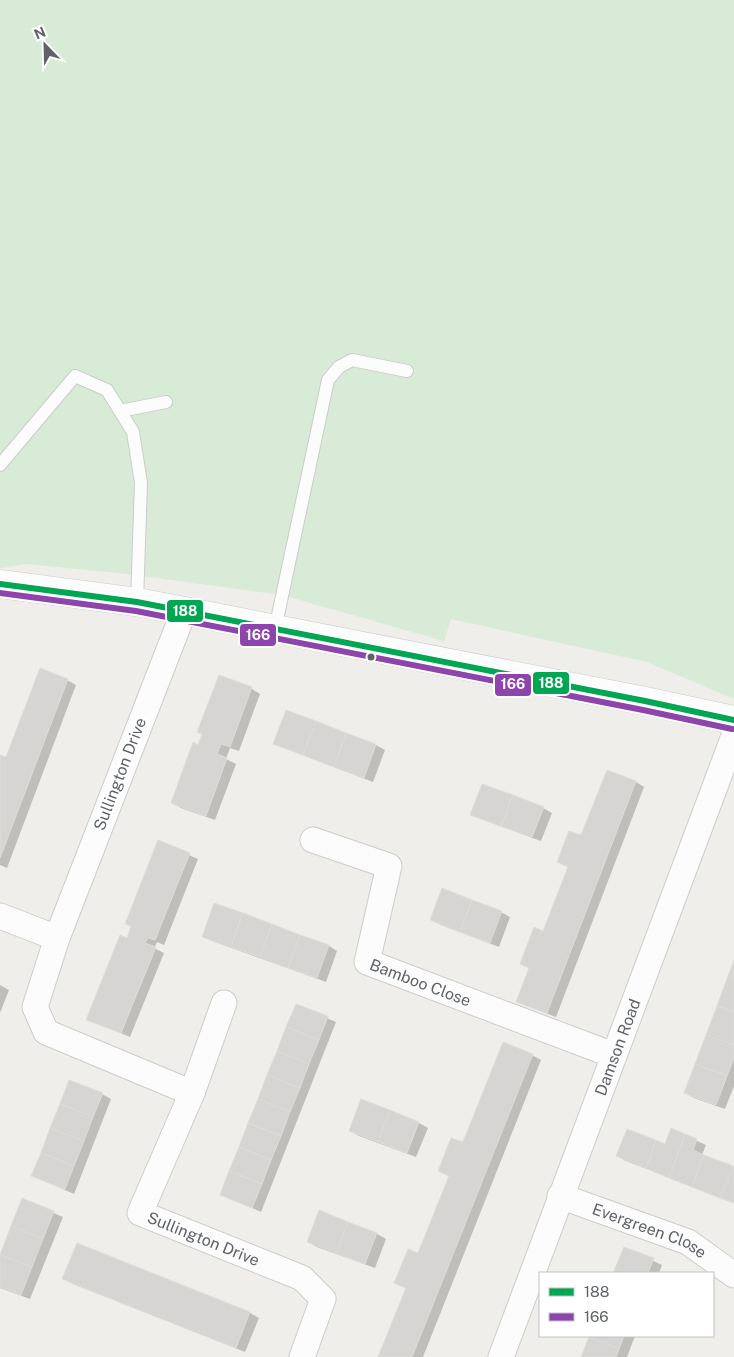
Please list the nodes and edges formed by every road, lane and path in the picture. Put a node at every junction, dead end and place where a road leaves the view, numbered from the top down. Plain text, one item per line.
1 (407, 371) dead end
2 (166, 402) dead end
3 (120, 411) junction
4 (0, 465) edge
5 (0, 584) edge
6 (137, 602) junction
7 (184, 611) junction
8 (275, 629) junction
9 (734, 720) edge
10 (734, 736) edge
11 (313, 840) dead end
12 (0, 916) edge
13 (57, 938) junction
14 (224, 1003) dead end
15 (613, 1055) junction
16 (192, 1093) junction
17 (560, 1196) junction
18 (734, 1275) edge
19 (302, 1357) edge
20 (501, 1357) edge

1 - 8 lane
2 - 3 lane
3 - 4 lane
3 - 6 lane
5 - 6 street
6 - 7 street
7 - 8 street
7 - 13 street, Sullington Drive
8 - 9 street
10 - 15 street, Damson Road
11 - 15 street, Bamboo Close
12 - 13 street
13 - 16 street, Sullington Drive
14 - 16 street, Sullington Drive
15 - 17 street, Damson Road
16 - 19 street, Sullington Drive
17 - 18 street, Evergreen Close
17 - 20 street, Damson Road

